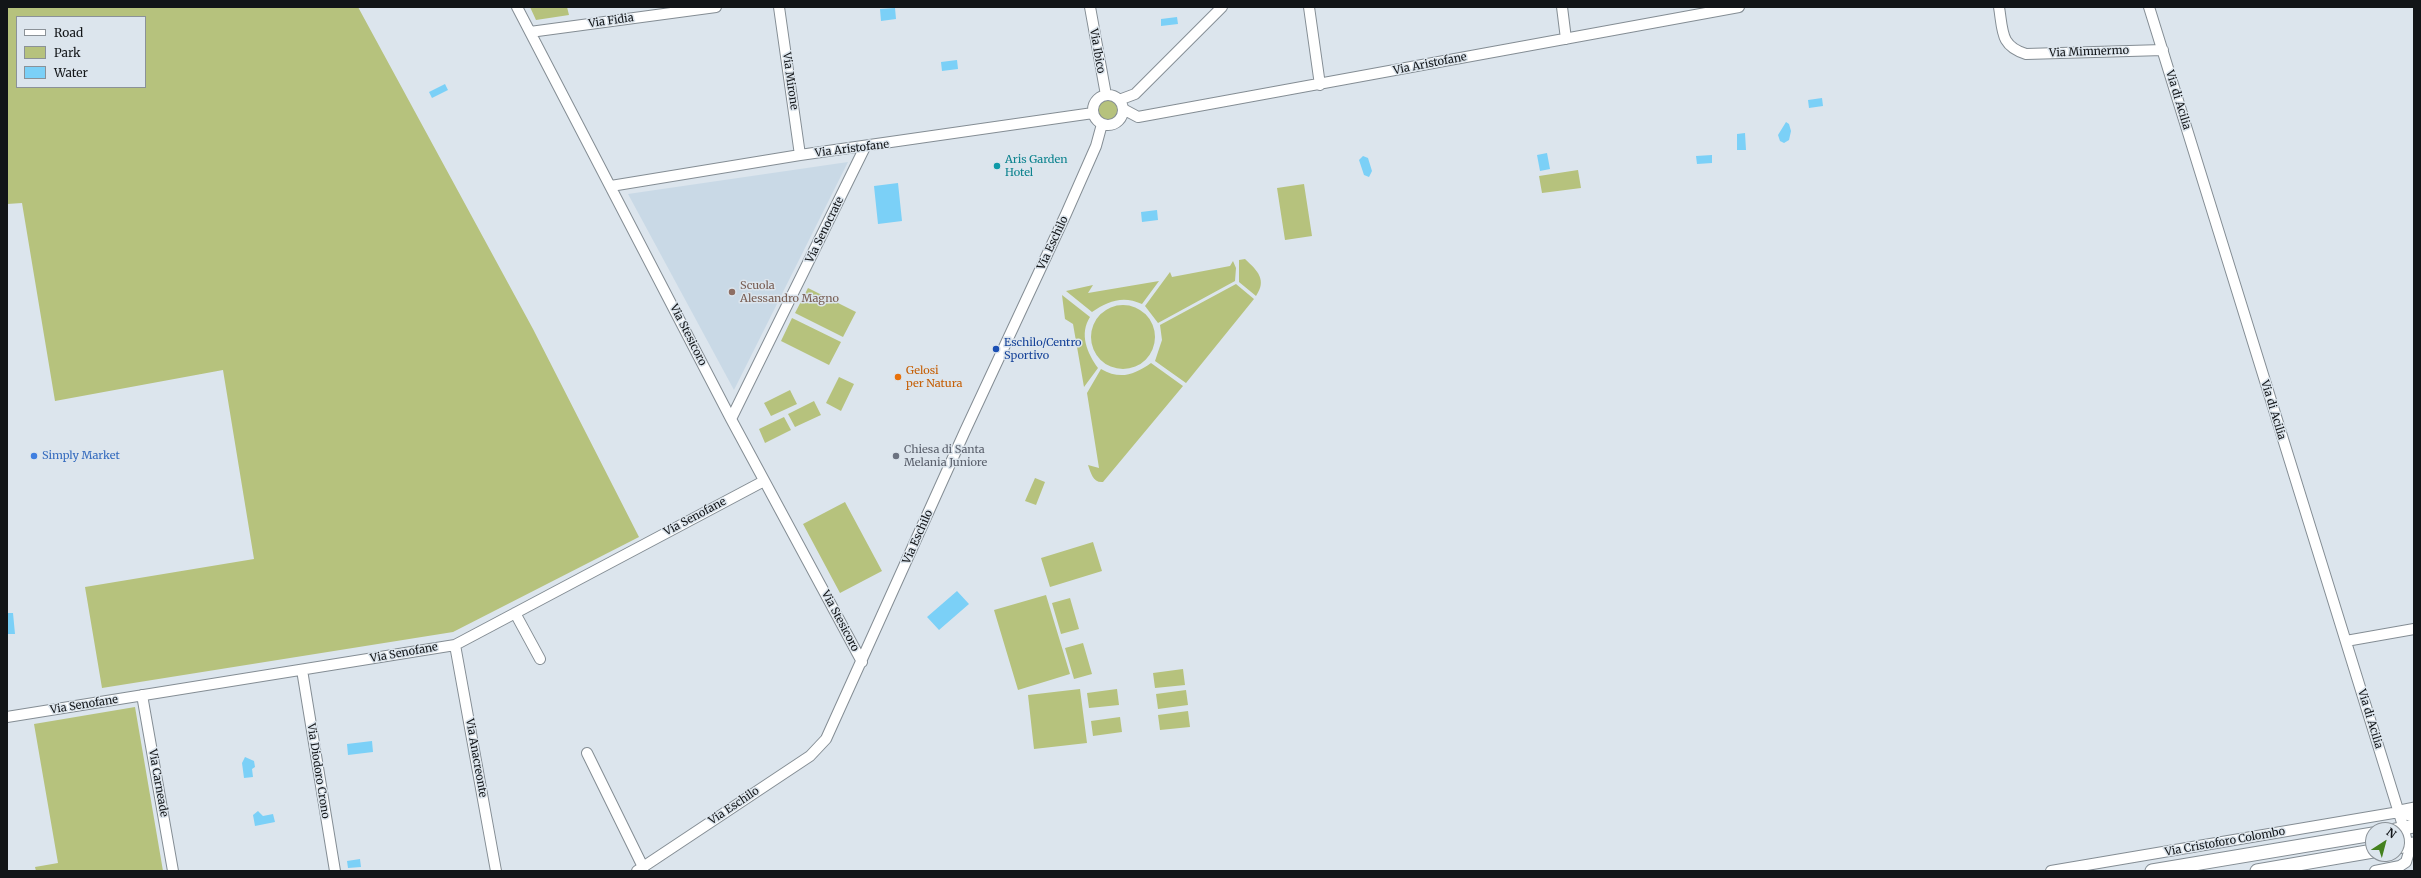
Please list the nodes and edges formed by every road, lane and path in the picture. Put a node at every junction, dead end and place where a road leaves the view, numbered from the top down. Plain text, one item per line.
1 (517, 7) edge
2 (716, 7) edge
3 (779, 7) edge
4 (1090, 7) edge
5 (1222, 7) edge
6 (1309, 7) edge
7 (1562, 7) edge
8 (1739, 7) edge
9 (1999, 7) edge
10 (2149, 7) edge
11 (530, 32) junction
12 (1566, 39) junction
13 (2163, 50) junction
14 (1320, 85) junction
15 (1106, 95) junction
16 (1121, 104) junction
17 (1093, 113) junction
18 (1102, 124) junction
19 (865, 148) junction
20 (800, 155) junction
21 (612, 186) junction
22 (731, 419) junction
23 (764, 481) junction
24 (515, 613) junction
25 (2414, 629) edge
26 (2346, 641) junction
27 (455, 645) junction
28 (540, 659) dead end
29 (862, 662) junction
30 (302, 670) junction
31 (142, 695) junction
32 (7, 717) edge
33 (587, 753) dead end
34 (2414, 809) edge
35 (2399, 812) junction
36 (2414, 817) edge
37 (2402, 822) edge
38 (2365, 835) edge
39 (2406, 845) edge
40 (2365, 852) edge
41 (640, 869) edge
42 (173, 871) edge
43 (335, 871) edge
44 (496, 871) edge
45 (2050, 871) edge
46 (2152, 871) edge
47 (2257, 871) edge
48 (2375, 871) edge

1 - 11 street, Via Stesicoro
2 - 11 street, Via Fidia
3 - 20 street, Via Mirone
4 - 15 street, Via Ibico
5 - 16 street
6 - 14 street
7 - 12 street
8 - 12 street, Via Aristofane
9 - 13 street, Via Mimnermo
10 - 13 street, Via di Acilia
11 - 21 street, Via Stesicoro
12 - 14 street, Via Aristofane
13 - 26 street, Via di Acilia
14 - 16 street, Via Aristofane
15 - 16 street
15 - 17 street
16 - 18 street
17 - 18 street
17 - 19 street, Via Aristofane
18 - 29 street, Via Eschilo
19 - 20 street, Via Aristofane
19 - 22 street, Via Senocrate
20 - 21 street, Via Aristofane
21 - 22 street, Via Stesicoro
22 - 23 street, Via Stesicoro
23 - 24 street, Via Senofane
23 - 29 street, Via Stesicoro
24 - 27 street, Via Senofane
24 - 28 street
25 - 26 street
26 - 35 street, Via di Acilia
27 - 30 street, Via Senofane
27 - 44 street, Via Anacreonte
29 - 41 street, Via Eschilo
30 - 31 street, Via Senofane
30 - 43 street, Via Diodoro Crono
31 - 32 street, Via Senofane
31 - 42 street, Via Carneade
33 - 41 street
34 - 35 main road
35 - 36 street, Via Cristoforo Colombo
35 - 37 street
35 - 45 street, Via Cristoforo Colombo
38 - 46 main road, Via Cristoforo Colombo
39 - 48 street
40 - 47 main road

